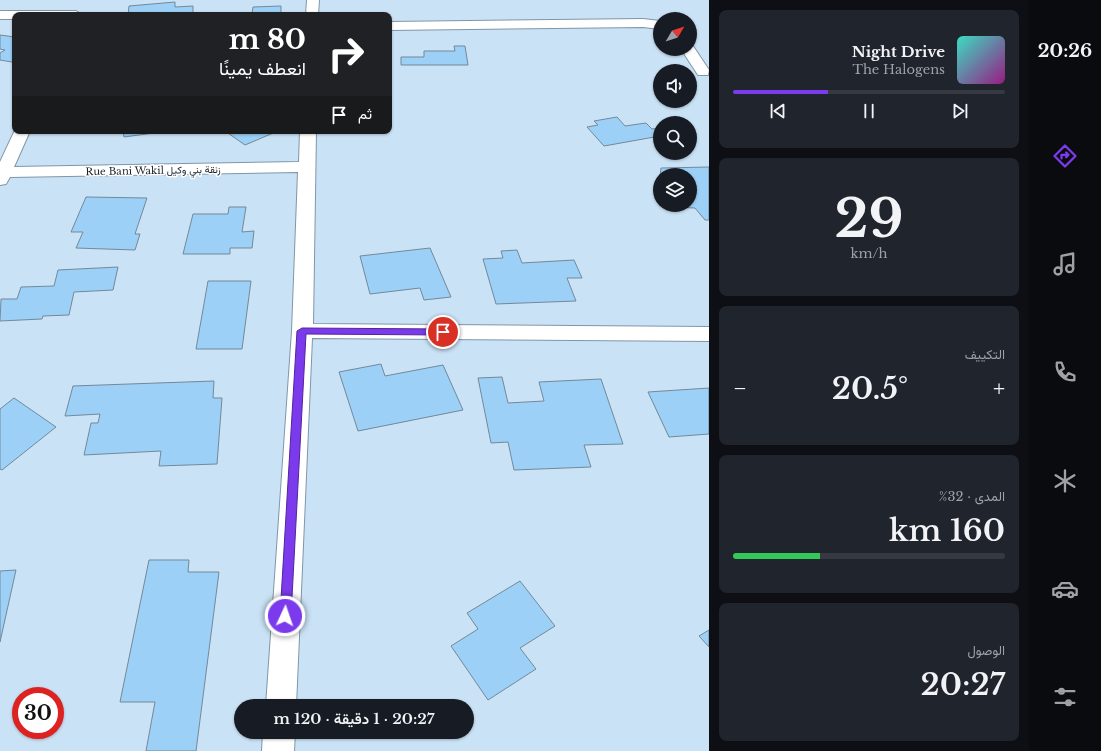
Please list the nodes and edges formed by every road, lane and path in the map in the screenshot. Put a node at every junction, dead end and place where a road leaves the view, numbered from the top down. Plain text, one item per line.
1 (313, 0) edge
2 (312, 12) edge
3 (0, 15) edge
4 (12, 15) edge
5 (653, 24) edge
6 (392, 26) edge
7 (693, 56) edge
8 (703, 72) dead end
9 (21, 134) edge
10 (308, 134) edge
11 (307, 167) junction
12 (1, 175) edge
13 (302, 331) junction
14 (709, 334) edge
15 (281, 699) edge
16 (279, 739) edge
17 (278, 751) edge

1 - 2 street
3 - 4 street
5 - 6 street
7 - 8 street
9 - 12 street
10 - 11 street
11 - 12 street, Rue Bani Wakil زنقة بني وكيل
11 - 13 street
13 - 14 street
13 - 15 street
16 - 17 street

